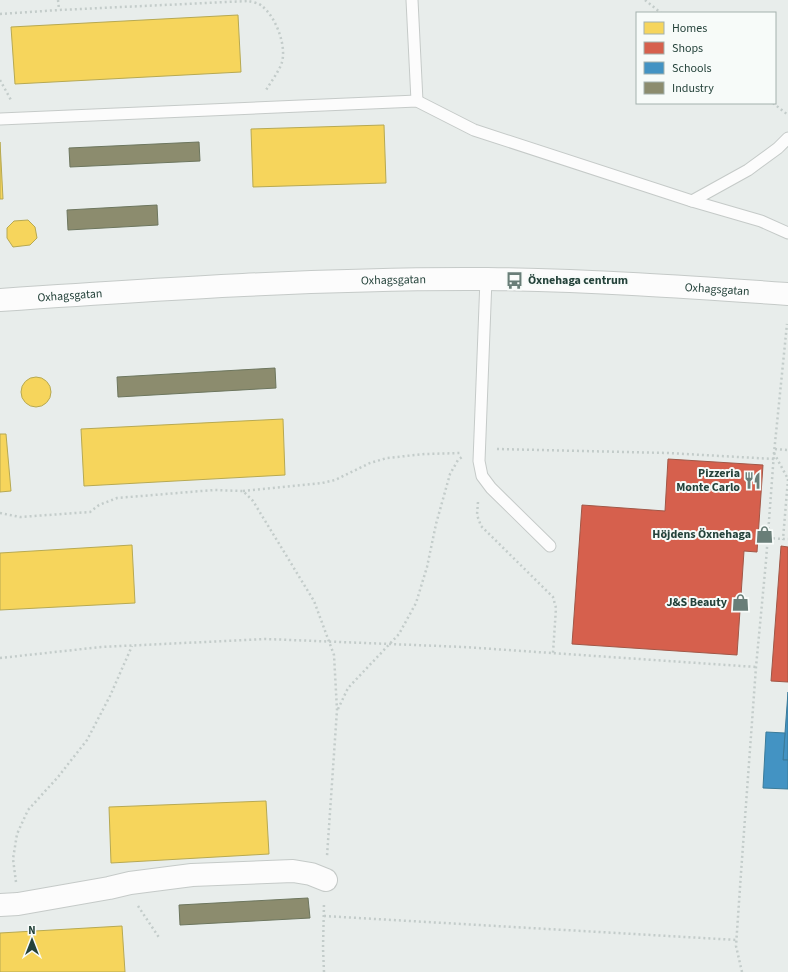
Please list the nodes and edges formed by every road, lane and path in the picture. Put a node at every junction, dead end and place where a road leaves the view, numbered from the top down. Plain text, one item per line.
1 (58, 0) edge
2 (412, 0) edge
3 (645, 0) edge
4 (59, 10) junction
5 (660, 12) edge
6 (0, 14) edge
7 (417, 101) junction
8 (774, 104) edge
9 (255, 108) junction
10 (788, 115) edge
11 (0, 119) edge
12 (788, 138) edge
13 (692, 202) junction
14 (788, 233) edge
15 (486, 279) junction
16 (788, 294) edge
17 (0, 300) edge
18 (787, 324) dead end
19 (787, 342) edge
20 (479, 449) junction
21 (775, 449) junction
22 (788, 450) edge
23 (468, 453) junction
24 (774, 453) junction
25 (774, 459) junction
26 (479, 461) junction
27 (788, 479) edge
28 (243, 491) junction
29 (0, 513) edge
30 (768, 538) junction
31 (783, 539) junction
32 (788, 539) edge
33 (550, 546) dead end
34 (329, 642) junction
35 (388, 644) junction
36 (132, 646) junction
37 (553, 654) junction
38 (0, 658) edge
39 (756, 667) junction
40 (337, 710) junction
41 (326, 880) junction
42 (130, 883) junction
43 (9, 904) edge
44 (324, 916) junction
45 (160, 939) dead end
46 (737, 940) junction
47 (324, 972) edge
48 (742, 972) edge

1 - 4 path
2 - 7 lane
3 - 5 path
4 - 6 path
4 - 9 path
7 - 9 lane
7 - 13 lane
8 - 10 path
9 - 11 lane
12 - 13 lane
13 - 14 lane
15 - 16 street, Oxhagsgatan
15 - 17 street, Oxhagsgatan
15 - 20 lane
18 - 19 path
19 - 21 path
20 - 23 path
20 - 25 path
20 - 26 lane
21 - 22 path
21 - 24 path
23 - 28 path
23 - 35 path
24 - 25 path
24 - 27 path
25 - 30 path
26 - 33 lane
26 - 37 path
27 - 31 path
28 - 29 path
28 - 34 path
30 - 31 path
30 - 39 path
31 - 32 path
34 - 35 path
34 - 36 path
34 - 40 path
35 - 37 path
35 - 40 path
36 - 38 path
36 - 43 path
37 - 39 path
39 - 46 path
40 - 41 path
41 - 42 street
41 - 44 path
42 - 43 street
42 - 45 path
44 - 46 path
44 - 47 path
46 - 48 path

